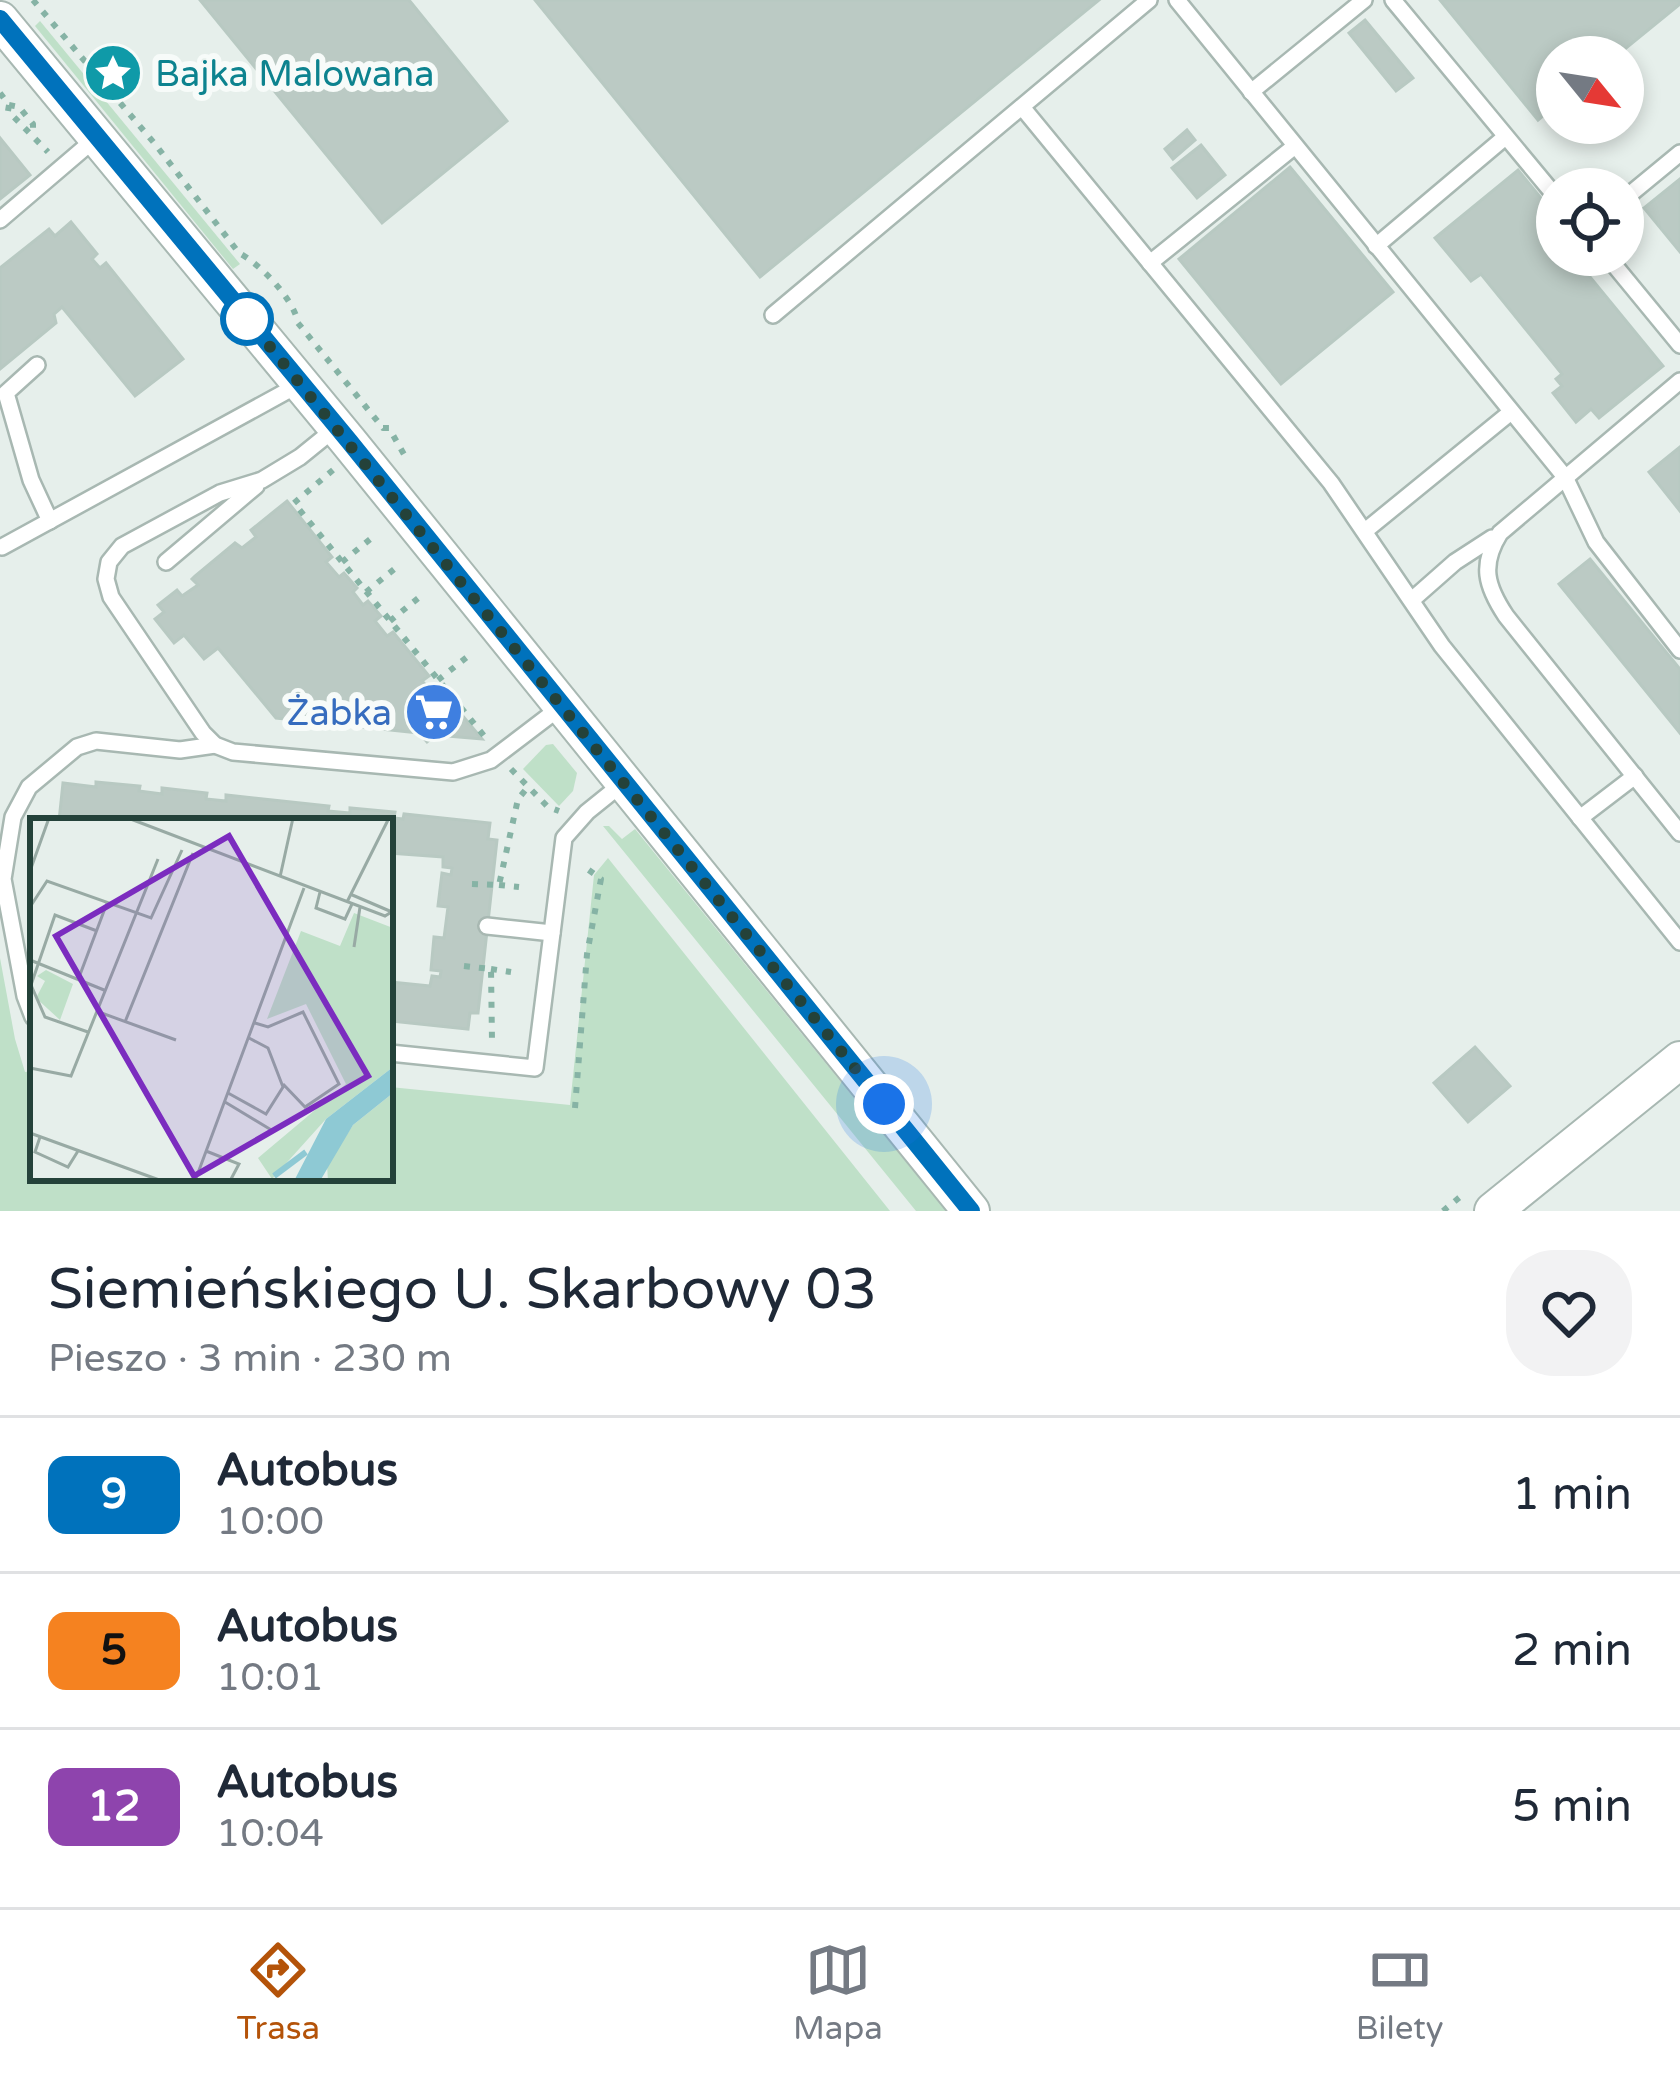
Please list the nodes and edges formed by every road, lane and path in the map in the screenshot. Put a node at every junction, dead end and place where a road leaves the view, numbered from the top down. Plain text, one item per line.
1 (33, 0) edge
2 (1149, 0) edge
3 (1177, 0) edge
4 (1364, 0) edge
5 (1393, 0) edge
6 (0, 20) edge
7 (1251, 92) junction
8 (0, 93) edge
9 (1022, 107) junction
10 (33, 134) dead end
11 (98, 136) junction
12 (1504, 138) junction
13 (1294, 146) junction
14 (1680, 153) edge
15 (1536, 174) edge
16 (1644, 183) edge
17 (0, 220) edge
18 (1376, 246) junction
19 (1150, 263) junction
20 (1623, 276) edge
21 (773, 315) dead end
22 (1680, 345) edge
23 (37, 364) dead end
24 (1680, 381) edge
25 (301, 384) junction
26 (1511, 412) junction
27 (337, 427) junction
28 (383, 428) dead end
29 (1565, 477) junction
30 (324, 478) dead end
31 (262, 480) junction
32 (50, 521) junction
33 (1365, 531) junction
34 (1500, 533) junction
35 (374, 536) dead end
36 (2, 547) edge
37 (166, 562) dead end
38 (342, 562) junction
39 (398, 566) dead end
40 (366, 592) junction
41 (422, 595) dead end
42 (1413, 599) junction
43 (391, 621) junction
44 (1680, 650) edge
45 (471, 654) dead end
46 (439, 680) junction
47 (562, 706) junction
48 (487, 739) dead end
49 (215, 745) junction
50 (510, 768) dead end
51 (1635, 776) junction
52 (624, 783) junction
53 (528, 787) junction
54 (567, 805) dead end
55 (1580, 818) junction
56 (1680, 833) edge
57 (580, 854) dead end
58 (472, 884) dead end
59 (499, 885) junction
60 (519, 887) dead end
61 (488, 926) dead end
62 (552, 933) junction
63 (1680, 942) edge
64 (464, 966) dead end
65 (491, 969) junction
66 (511, 972) dead end
67 (30, 1009) edge
68 (492, 1051) dead end
69 (393, 1053) edge
70 (1680, 1060) edge
71 (575, 1108) dead end
72 (971, 1211) edge
73 (1493, 1211) edge

1 - 28 path
2 - 9 lane
3 - 7 lane
4 - 7 lane
5 - 12 lane
6 - 11 street
7 - 13 lane
8 - 10 path
9 - 19 lane
9 - 21 lane
11 - 17 lane
11 - 25 street
12 - 15 lane
12 - 18 lane
13 - 18 lane
13 - 19 lane
14 - 16 lane
18 - 26 lane
19 - 33 lane
20 - 22 lane
23 - 32 lane
24 - 29 lane
25 - 27 street
25 - 32 lane
26 - 29 lane
26 - 33 lane
27 - 31 lane
27 - 47 street
29 - 34 lane
29 - 44 lane
30 - 38 path
31 - 37 lane
31 - 49 lane
32 - 36 lane
33 - 42 lane
34 - 42 lane
34 - 51 lane
35 - 38 path
38 - 40 path
39 - 40 path
40 - 43 path
41 - 43 path
42 - 55 lane
43 - 46 path
45 - 46 path
46 - 48 path
47 - 49 lane
47 - 52 street
49 - 67 lane
50 - 53 path
51 - 55 lane
51 - 56 lane
52 - 62 lane
52 - 72 street
53 - 54 path
53 - 59 path
55 - 63 lane
57 - 71 path
58 - 59 path
59 - 60 path
61 - 62 lane
62 - 69 lane
64 - 65 path
65 - 66 path
65 - 68 path
70 - 73 street

